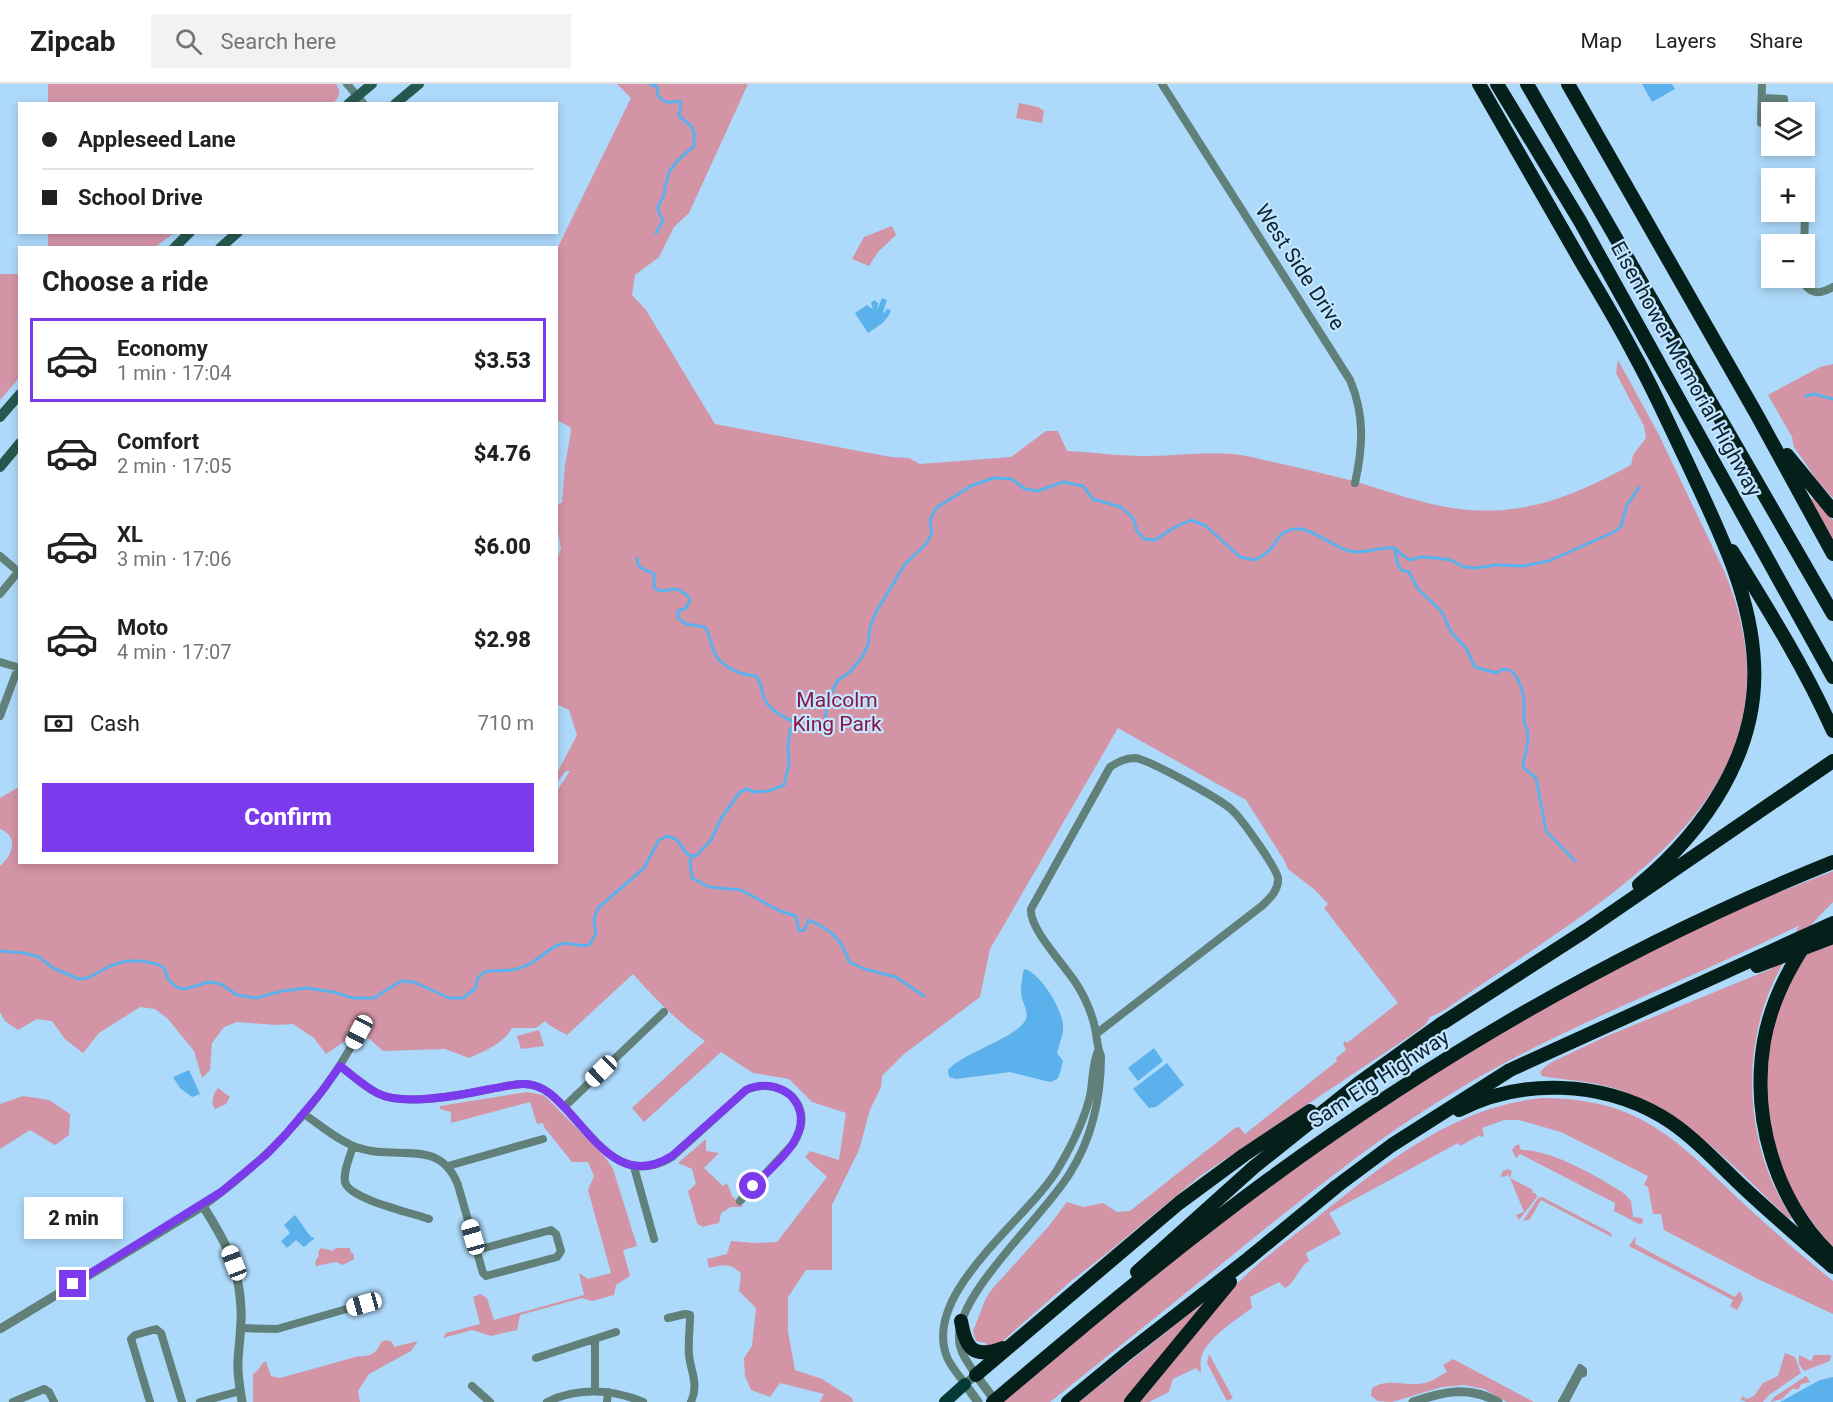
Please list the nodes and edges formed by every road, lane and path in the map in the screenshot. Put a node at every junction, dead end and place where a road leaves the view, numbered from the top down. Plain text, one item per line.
1 (347, 84) edge
2 (372, 84) edge
3 (418, 84) edge
4 (1162, 84) edge
5 (1479, 84) edge
6 (1497, 84) edge
7 (1527, 84) edge
8 (1568, 84) edge
9 (1762, 84) edge
10 (1762, 99) junction
11 (360, 100) edge
12 (396, 102) edge
13 (1762, 102) edge
14 (1784, 102) edge
15 (188, 234) edge
16 (236, 234) edge
17 (176, 246) edge
18 (222, 246) edge
19 (1833, 287) edge
20 (1809, 288) edge
21 (18, 396) edge
22 (1757, 415) junction
23 (0, 417) edge
24 (18, 445) edge
25 (0, 467) edge
26 (1355, 483) dead end
27 (1833, 511) edge
28 (1718, 529) junction
29 (1833, 554) edge
30 (0, 556) edge
31 (18, 571) edge
32 (18, 573) edge
33 (0, 594) edge
34 (1833, 614) edge
35 (0, 662) edge
36 (18, 668) edge
37 (18, 671) edge
38 (1833, 677) edge
39 (0, 716) edge
40 (1833, 731) edge
41 (1832, 762) edge
42 (1833, 862) edge
43 (1833, 914) edge
44 (1833, 923) edge
45 (1585, 931) junction
46 (1833, 937) edge
47 (1666, 999) junction
48 (664, 1012) dead end
49 (359, 1032) dead end
50 (1096, 1034) junction
51 (1099, 1050) junction
52 (1386, 1064) junction
53 (340, 1066) junction
54 (564, 1107) junction
55 (304, 1114) junction
56 (1408, 1135) junction
57 (543, 1139) dead end
58 (354, 1146) junction
59 (448, 1166) junction
60 (634, 1167) junction
61 (740, 1201) dead end
62 (203, 1206) junction
63 (429, 1219) dead end
64 (654, 1239) dead end
65 (477, 1250) junction
66 (1833, 1257) edge
67 (1248, 1259) junction
68 (1833, 1267) edge
69 (972, 1268) junction
70 (985, 1279) junction
71 (364, 1304) dead end
72 (668, 1318) dead end
73 (961, 1321) junction
74 (240, 1328) junction
75 (0, 1329) edge
76 (616, 1332) dead end
77 (595, 1339) junction
78 (1008, 1347) junction
79 (1056, 1349) junction
80 (536, 1358) dead end
81 (970, 1379) junction
82 (472, 1386) dead end
83 (240, 1390) junction
84 (595, 1391) junction
85 (608, 1392) junction
86 (976, 1399) edge
87 (13, 1402) edge
88 (54, 1402) edge
89 (150, 1402) edge
90 (182, 1402) edge
91 (200, 1402) edge
92 (242, 1402) edge
93 (490, 1402) edge
94 (547, 1402) edge
95 (607, 1402) edge
96 (644, 1402) edge
97 (691, 1402) edge
98 (945, 1402) edge
99 (995, 1402) edge
100 (1068, 1402) edge
101 (1131, 1402) edge
102 (1413, 1402) edge
103 (1498, 1402) edge
104 (1561, 1402) edge
105 (1566, 1402) edge

1 - 11 street
2 - 11 main road
3 - 12 main road
4 - 26 street, West Side Drive
5 - 28 highway
6 - 38 highway, Eisenhower Memorial Highway
7 - 34 highway
8 - 22 highway
9 - 10 street
10 - 13 street
10 - 14 street
15 - 17 main road
16 - 18 main road
19 - 20 street
21 - 23 main road
22 - 27 highway
22 - 29 highway
24 - 25 main road
28 - 40 highway
28 - 45 highway
30 - 31 street
32 - 33 street
35 - 36 street
37 - 39 street
41 - 45 highway
42 - 79 highway, Sam Eig Highway
43 - 66 highway
44 - 47 highway
45 - 52 highway
46 - 47 highway
47 - 56 highway
48 - 54 street
49 - 53 street
50 - 50 street
50 - 51 street
51 - 69 street
51 - 70 street
52 - 78 highway
52 - 79 highway
53 - 54 street
53 - 55 street
54 - 60 street
55 - 58 street
55 - 62 street
56 - 67 highway
56 - 68 highway
57 - 59 street
58 - 59 street
58 - 63 street
59 - 65 street
60 - 61 street
60 - 64 street
62 - 74 street
62 - 75 street
65 - 65 street
67 - 100 highway
67 - 101 highway
69 - 70 street
69 - 81 street
70 - 73 street
71 - 74 street
72 - 97 street
73 - 78 highway
73 - 81 street
74 - 83 street
76 - 77 street
77 - 80 street
77 - 84 street
78 - 81 highway
79 - 99 highway, Sam Eig Highway
81 - 86 street
81 - 98 main road
81 - 99 street
82 - 93 street
83 - 91 street
83 - 92 street
84 - 85 street
84 - 94 street
85 - 95 street
85 - 96 street
87 - 88 street
89 - 90 street
102 - 103 street
104 - 105 street

